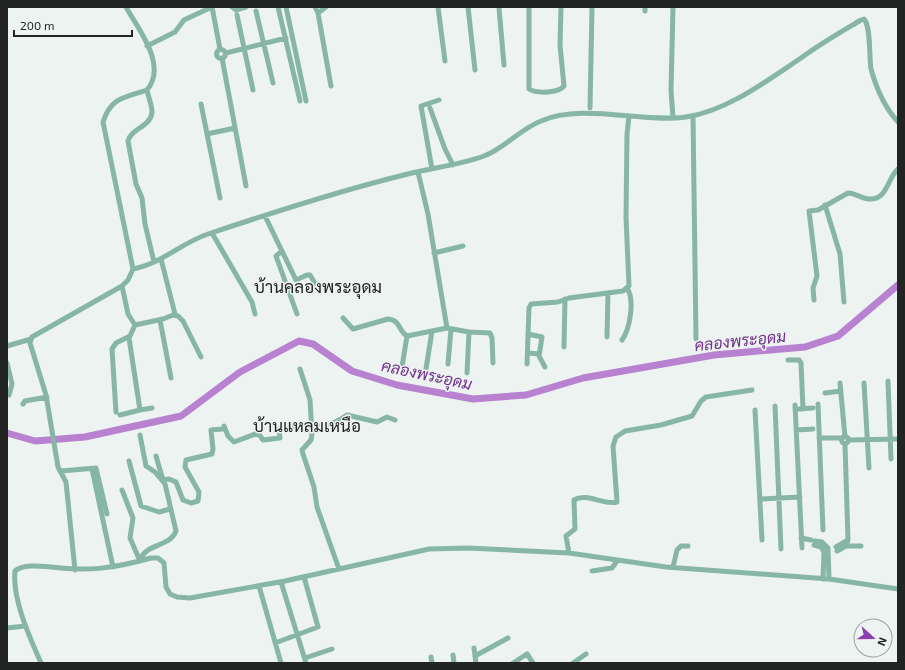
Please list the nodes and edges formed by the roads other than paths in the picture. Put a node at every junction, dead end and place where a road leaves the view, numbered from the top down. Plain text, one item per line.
1 (126, 7) edge
2 (212, 7) edge
3 (232, 7) edge
4 (246, 7) edge
5 (278, 7) edge
6 (286, 7) edge
7 (315, 7) edge
8 (326, 7) edge
9 (438, 7) edge
10 (468, 7) edge
11 (499, 7) edge
12 (529, 7) edge
13 (561, 7) edge
14 (592, 7) edge
15 (673, 7) edge
16 (256, 11) dead end
17 (318, 14) junction
18 (237, 15) dead end
19 (286, 38) junction
20 (264, 44) junction
21 (147, 46) junction
22 (244, 48) junction
23 (220, 49) junction
24 (224, 55) junction
25 (445, 61) dead end
26 (504, 64) dead end
27 (475, 70) dead end
28 (273, 83) dead end
29 (331, 86) dead end
30 (147, 90) junction
31 (253, 90) dead end
32 (439, 100) dead end
33 (300, 101) dead end
34 (306, 101) dead end
35 (201, 104) dead end
36 (430, 108) dead end
37 (590, 108) dead end
38 (629, 116) junction
39 (693, 116) junction
40 (673, 118) junction
41 (898, 122) edge
42 (235, 128) junction
43 (207, 134) junction
44 (453, 165) junction
45 (432, 169) junction
46 (898, 169) edge
47 (418, 172) junction
48 (246, 186) dead end
49 (220, 198) dead end
50 (825, 205) junction
51 (265, 216) junction
52 (212, 233) junction
53 (463, 246) dead end
54 (282, 251) junction
55 (434, 253) junction
56 (161, 259) junction
57 (154, 262) junction
58 (133, 269) junction
59 (122, 286) junction
60 (628, 288) junction
61 (319, 290) dead end
62 (608, 293) junction
63 (565, 299) junction
64 (814, 300) dead end
65 (844, 302) dead end
66 (175, 314) junction
67 (255, 314) dead end
68 (297, 314) dead end
69 (343, 318) dead end
70 (160, 320) junction
71 (134, 325) junction
72 (449, 328) junction
73 (432, 331) junction
74 (469, 332) junction
75 (528, 334) junction
76 (407, 336) junction
77 (607, 337) dead end
78 (129, 338) junction
79 (31, 339) junction
80 (696, 339) dead end
81 (622, 340) dead end
82 (7, 346) edge
83 (564, 347) dead end
84 (528, 353) junction
85 (539, 354) junction
86 (201, 357) dead end
87 (788, 360) dead end
88 (7, 363) edge
89 (493, 363) dead end
90 (448, 364) dead end
91 (527, 364) dead end
92 (402, 367) dead end
93 (545, 367) dead end
94 (300, 369) dead end
95 (426, 369) dead end
96 (467, 373) dead end
97 (171, 378) dead end
98 (888, 381) dead end
99 (840, 383) dead end
100 (864, 383) dead end
101 (752, 390) dead end
102 (841, 391) junction
103 (825, 393) dead end
104 (9, 395) dead end
105 (46, 397) junction
106 (23, 404) dead end
107 (818, 404) dead end
108 (775, 406) dead end
109 (152, 408) dead end
110 (813, 408) dead end
111 (803, 409) junction
112 (140, 410) junction
113 (755, 410) dead end
114 (395, 420) dead end
115 (311, 428) junction
116 (812, 429) dead end
117 (796, 430) junction
118 (140, 435) dead end
119 (819, 438) junction
120 (891, 439) junction
121 (898, 439) edge
122 (845, 440) junction
123 (867, 440) junction
124 (156, 456) dead end
125 (891, 459) dead end
126 (129, 461) dead end
127 (869, 468) dead end
128 (92, 469) junction
129 (61, 471) junction
130 (163, 480) junction
131 (122, 490) dead end
132 (800, 497) junction
133 (779, 498) junction
134 (760, 499) junction
135 (170, 509) junction
136 (107, 514) dead end
137 (823, 530) dead end
138 (762, 540) dead end
139 (802, 540) junction
140 (688, 546) dead end
141 (861, 546) dead end
142 (802, 548) dead end
143 (781, 549) dead end
144 (833, 550) junction
145 (569, 553) junction
146 (141, 561) junction
147 (617, 561) junction
148 (113, 567) junction
149 (673, 568) junction
150 (339, 569) junction
151 (75, 570) junction
152 (592, 571) dead end
153 (304, 577) junction
154 (826, 579) junction
155 (281, 582) junction
156 (258, 586) junction
157 (898, 589) edge
158 (25, 626) junction
159 (7, 628) edge
160 (297, 635) junction
161 (508, 638) dead end
162 (275, 643) junction
163 (474, 648) dead end
164 (332, 649) dead end
165 (586, 654) dead end
166 (453, 655) dead end
167 (475, 656) junction
168 (431, 657) dead end
169 (305, 660) edge
170 (41, 663) edge
171 (281, 663) edge
172 (432, 663) edge
173 (454, 663) edge
174 (476, 663) edge
175 (513, 663) edge
176 (532, 663) edge
177 (573, 663) edge

1 - 21 street
2 - 21 street
2 - 23 street
3 - 4 street
5 - 19 street
6 - 34 street
7 - 17 street
8 - 17 street
9 - 25 street
10 - 27 street
11 - 26 street
12 - 13 street
14 - 37 street
15 - 40 street
16 - 20 street
17 - 29 street
18 - 22 street
19 - 20 street
19 - 33 street
20 - 22 street
20 - 28 street
21 - 30 street
22 - 24 street
22 - 31 street
23 - 24 street
23 - 24 street
24 - 42 street
30 - 57 street
30 - 58 street
32 - 45 street
35 - 43 street
36 - 44 street
38 - 40 street
38 - 44 street
38 - 60 street
39 - 40 street
39 - 41 street
39 - 80 street
42 - 43 street
42 - 48 street
43 - 49 street
44 - 45 street
45 - 47 street
46 - 50 street
47 - 51 street
47 - 55 street
50 - 64 street
50 - 65 street
51 - 52 street
51 - 54 street
52 - 56 street
52 - 67 street
53 - 55 street
54 - 61 street
54 - 68 street
55 - 72 street
56 - 57 street
56 - 66 street
57 - 58 street
58 - 59 street
59 - 71 street
59 - 79 street
60 - 62 street
60 - 81 street
62 - 63 street
62 - 77 street
63 - 75 street
63 - 83 street
66 - 70 street
66 - 86 street
69 - 76 street
70 - 71 street
70 - 97 street
71 - 78 street
72 - 73 street
72 - 74 street
72 - 90 street
73 - 76 street
73 - 95 street
74 - 89 street
74 - 96 street
75 - 84 street
75 - 85 street
76 - 92 street
78 - 112 street
78 - 112 street
79 - 82 street
79 - 105 street
84 - 85 street
84 - 91 street
85 - 93 street
87 - 111 street
88 - 104 street
94 - 115 street
98 - 120 street
99 - 102 street
100 - 123 street
101 - 145 street
102 - 103 street
102 - 122 street
105 - 106 street
105 - 129 street
107 - 119 street
108 - 133 street
109 - 112 street
110 - 111 street
111 - 117 street
113 - 134 street
114 - 115 street
115 - 130 street
115 - 150 street
116 - 117 street
117 - 132 street
118 - 130 street
119 - 122 street
119 - 137 street
120 - 121 street
120 - 123 street
120 - 125 street
122 - 123 street
122 - 144 street
123 - 127 street
124 - 130 street
126 - 135 street
128 - 129 street
128 - 136 street
128 - 148 street
129 - 151 street
130 - 135 street
131 - 146 street
132 - 133 street
132 - 139 street
133 - 134 street
133 - 143 street
134 - 138 street
135 - 146 street
139 - 142 street
139 - 144 street
140 - 149 street
141 - 144 street
144 - 154 street
145 - 147 street
145 - 150 street
146 - 148 street
146 - 156 street
147 - 149 street
147 - 152 street
148 - 151 street
149 - 154 street
150 - 153 street
151 - 158 street
153 - 155 street
153 - 160 street
154 - 157 street
155 - 156 street
155 - 160 street
156 - 162 street
158 - 159 street
158 - 170 street
160 - 162 street
160 - 169 street
161 - 167 street
162 - 171 street
163 - 167 street
164 - 169 street
165 - 177 street
166 - 173 street
167 - 174 street
168 - 172 street
175 - 176 street

